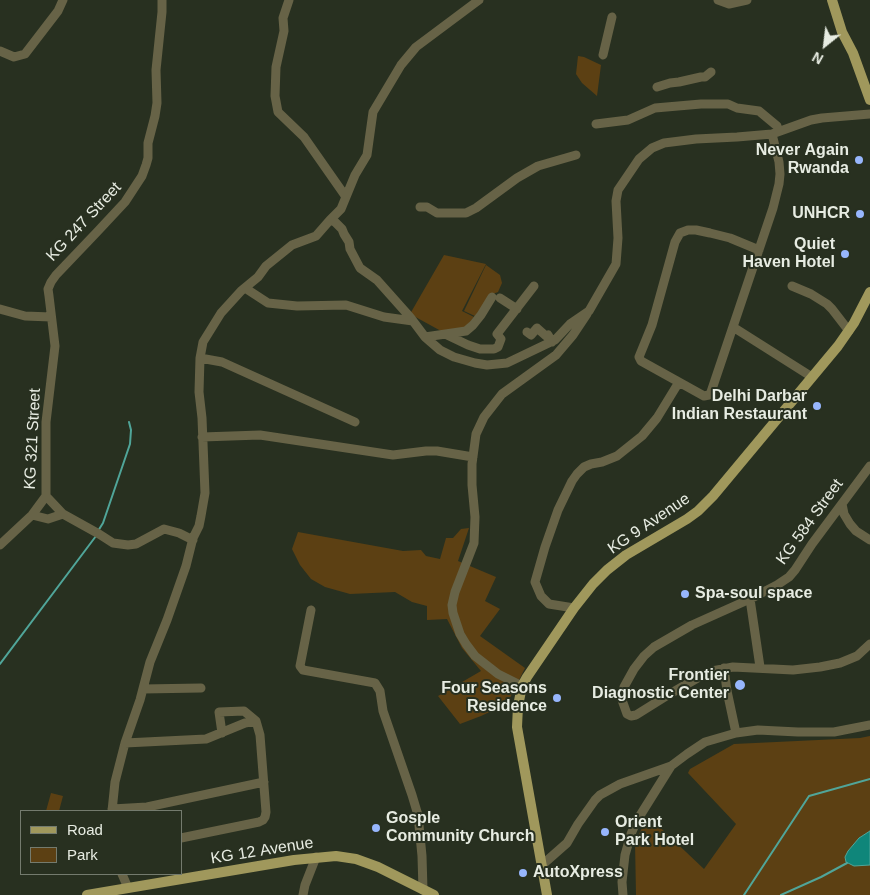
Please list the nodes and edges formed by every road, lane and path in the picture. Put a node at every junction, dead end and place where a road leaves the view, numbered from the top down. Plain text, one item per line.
1 (63, 0) edge
2 (162, 0) edge
3 (289, 0) edge
4 (480, 0) edge
5 (718, 0) edge
6 (747, 0) edge
7 (832, 0) edge
8 (612, 17) dead end
9 (0, 51) edge
10 (603, 55) dead end
11 (711, 72) dead end
12 (657, 87) dead end
13 (869, 93) edge
14 (870, 114) edge
15 (596, 124) dead end
16 (777, 126) dead end
17 (772, 134) junction
18 (576, 155) dead end
19 (346, 197) junction
20 (420, 207) dead end
21 (330, 220) junction
22 (758, 250) junction
23 (534, 286) dead end
24 (792, 286) dead end
25 (245, 288) junction
26 (870, 292) edge
27 (516, 309) junction
28 (0, 310) edge
29 (588, 311) junction
30 (51, 317) junction
31 (413, 321) junction
32 (733, 327) junction
33 (849, 331) junction
34 (527, 332) dead end
35 (445, 334) junction
36 (425, 337) junction
37 (552, 342) junction
38 (200, 358) junction
39 (812, 377) junction
40 (679, 382) junction
41 (355, 422) dead end
42 (202, 436) junction
43 (473, 457) junction
44 (870, 466) edge
45 (46, 496) junction
46 (842, 504) junction
47 (63, 514) junction
48 (32, 515) junction
49 (193, 540) junction
50 (870, 540) edge
51 (0, 545) edge
52 (750, 600) junction
53 (574, 608) junction
54 (311, 610) dead end
55 (870, 644) edge
56 (724, 668) junction
57 (760, 668) junction
58 (522, 686) junction
59 (201, 688) dead end
60 (143, 689) junction
61 (256, 721) junction
62 (870, 725) edge
63 (222, 733) junction
64 (736, 733) junction
65 (125, 744) junction
66 (671, 766) junction
67 (264, 782) junction
68 (112, 810) edge
69 (182, 838) edge
70 (316, 857) junction
71 (542, 865) junction
72 (122, 875) edge
73 (128, 888) junction
74 (423, 890) junction
75 (87, 895) edge
76 (303, 895) edge
77 (434, 895) edge
78 (546, 895) edge
79 (623, 895) edge

1 - 9 street
2 - 30 street, KG 247 Street
3 - 19 street
4 - 19 street
5 - 6 street
7 - 13 main road
8 - 10 street
11 - 12 street
14 - 17 street
15 - 16 street
17 - 22 street
17 - 29 street
18 - 20 street
19 - 21 street
21 - 25 street
21 - 31 street
22 - 32 street
22 - 40 street
23 - 27 street
24 - 33 street
25 - 31 street
25 - 38 street
26 - 33 main road, KG 9 Avenue
27 - 35 street
27 - 35 street
28 - 30 street
29 - 37 street
29 - 43 street
30 - 45 street, KG 321 Street
31 - 36 street
32 - 39 street
32 - 40 street
33 - 39 main road, KG 9 Avenue
34 - 37 street
35 - 36 street
36 - 37 street
38 - 41 street
38 - 42 street
39 - 53 main road, KG 9 Avenue
40 - 53 street
42 - 43 street
42 - 49 street
43 - 58 street
44 - 46 street, KG 584 Street
45 - 47 street
45 - 48 street, KG 321 Street
46 - 50 street
46 - 52 street, KG 584 Street
47 - 48 street
47 - 49 street
48 - 51 street, KG 321 Street
49 - 60 street
52 - 56 street, KG 584 Street
52 - 57 street
53 - 58 main road, KG 9 Avenue
54 - 74 street
55 - 57 street
56 - 57 street
56 - 64 street
58 - 71 main road, KG 9 Avenue
59 - 60 street
60 - 65 street
61 - 63 street
61 - 63 street
61 - 67 street
62 - 64 street
63 - 65 street
64 - 66 street
65 - 68 street
66 - 71 street
66 - 79 street
67 - 68 street
67 - 69 street
70 - 73 main road, KG 12 Avenue
70 - 74 main road, KG 12 Avenue
70 - 76 street
71 - 78 main road, KG 9 Avenue
72 - 73 street
73 - 75 main road, KG 12 Avenue
74 - 77 main road, KG 12 Avenue

